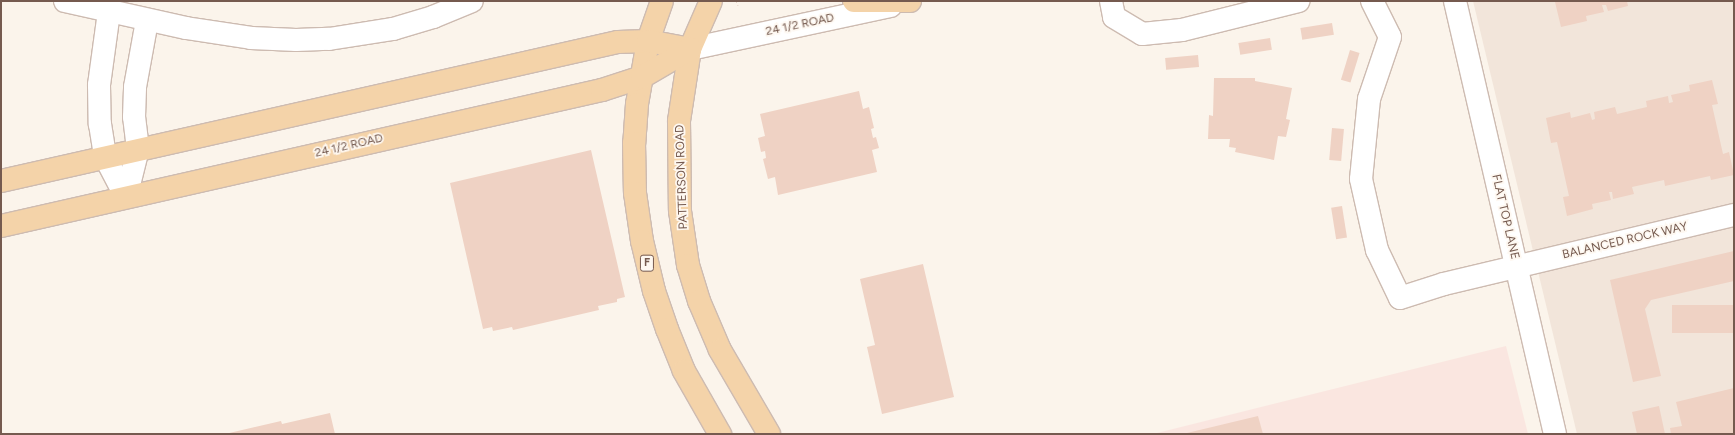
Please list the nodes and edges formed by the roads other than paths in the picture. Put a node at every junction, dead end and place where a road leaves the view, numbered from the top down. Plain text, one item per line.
1 (65, 1) edge
2 (472, 1) edge
3 (662, 1) edge
4 (711, 1) edge
5 (854, 1) edge
6 (910, 1) edge
7 (1110, 1) edge
8 (1298, 1) edge
9 (1372, 1) edge
10 (1455, 1) edge
11 (109, 12) junction
12 (147, 21) junction
13 (648, 41) junction
14 (690, 50) junction
15 (642, 78) junction
16 (138, 149) junction
17 (105, 157) junction
18 (1, 181) edge
19 (126, 197) junction
20 (1734, 215) edge
21 (1, 226) edge
22 (1516, 266) junction
23 (720, 434) edge
24 (769, 434) edge
25 (1555, 434) edge

1 - 11 street
2 - 12 street
3 - 13 main road, F
4 - 14 main road, PATTERSON ROAD
5 - 6 main road
6 - 14 street, 24 1/2 ROAD
7 - 8 street
9 - 22 street, BALANCED ROCK WAY
10 - 22 street, FLAT TOP LANE
11 - 12 street
11 - 17 street
12 - 16 street
13 - 14 main road, 24 1/2 ROAD
13 - 15 main road, F
13 - 16 main road, 24 1/2 ROAD
14 - 15 main road, 24 1/2 ROAD
14 - 24 main road, PATTERSON ROAD
15 - 19 main road, 24 1/2 ROAD
15 - 23 main road, F
16 - 17 main road, 24 1/2 ROAD
16 - 19 street
17 - 18 main road, 24 1/2 ROAD
17 - 19 street
19 - 21 main road, 24 1/2 ROAD
20 - 22 street, BALANCED ROCK WAY
22 - 25 street, FLAT TOP LANE

